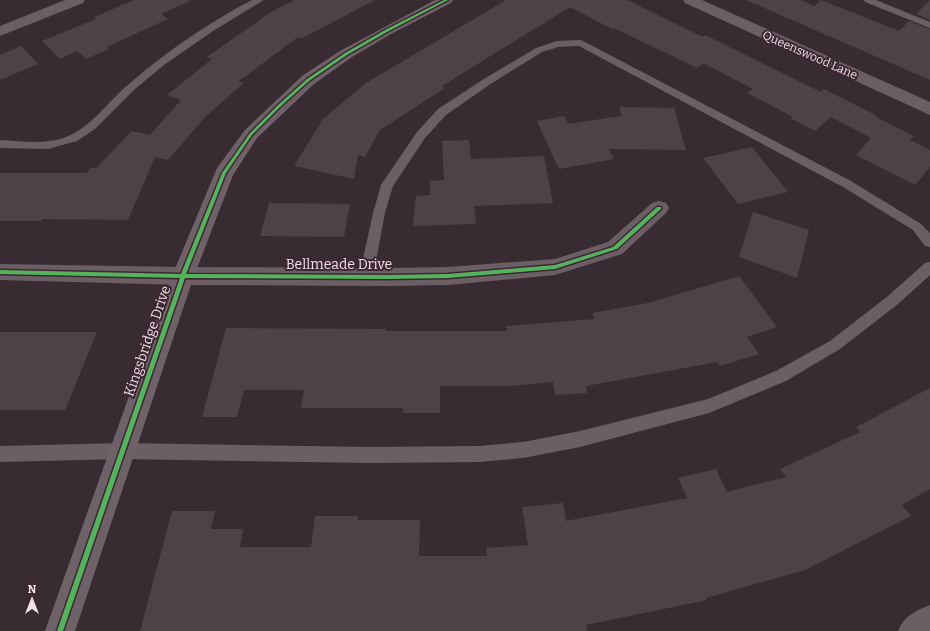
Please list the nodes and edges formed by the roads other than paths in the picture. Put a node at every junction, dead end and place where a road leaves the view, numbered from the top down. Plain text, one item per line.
1 (78, 0) edge
2 (260, 0) edge
3 (446, 0) edge
4 (690, 0) edge
5 (868, 0) edge
6 (930, 25) edge
7 (0, 30) edge
8 (930, 109) edge
9 (0, 144) edge
10 (659, 208) dead end
11 (930, 242) edge
12 (930, 266) edge
13 (0, 272) edge
14 (183, 276) junction
15 (366, 277) junction
16 (122, 451) junction
17 (0, 454) edge
18 (930, 620) edge
19 (60, 631) edge
20 (913, 631) edge

1 - 7 street
2 - 9 lane
3 - 14 street, Kingsbridge Drive
4 - 8 street, Queenswood Lane
5 - 6 lane
10 - 15 street, Bellmeade Drive
11 - 15 lane
12 - 16 lane
13 - 14 street, Bellmeade Drive
14 - 15 street, Bellmeade Drive
14 - 16 street, Kingsbridge Drive
16 - 17 lane
16 - 19 street, Kingsbridge Drive
18 - 20 street

